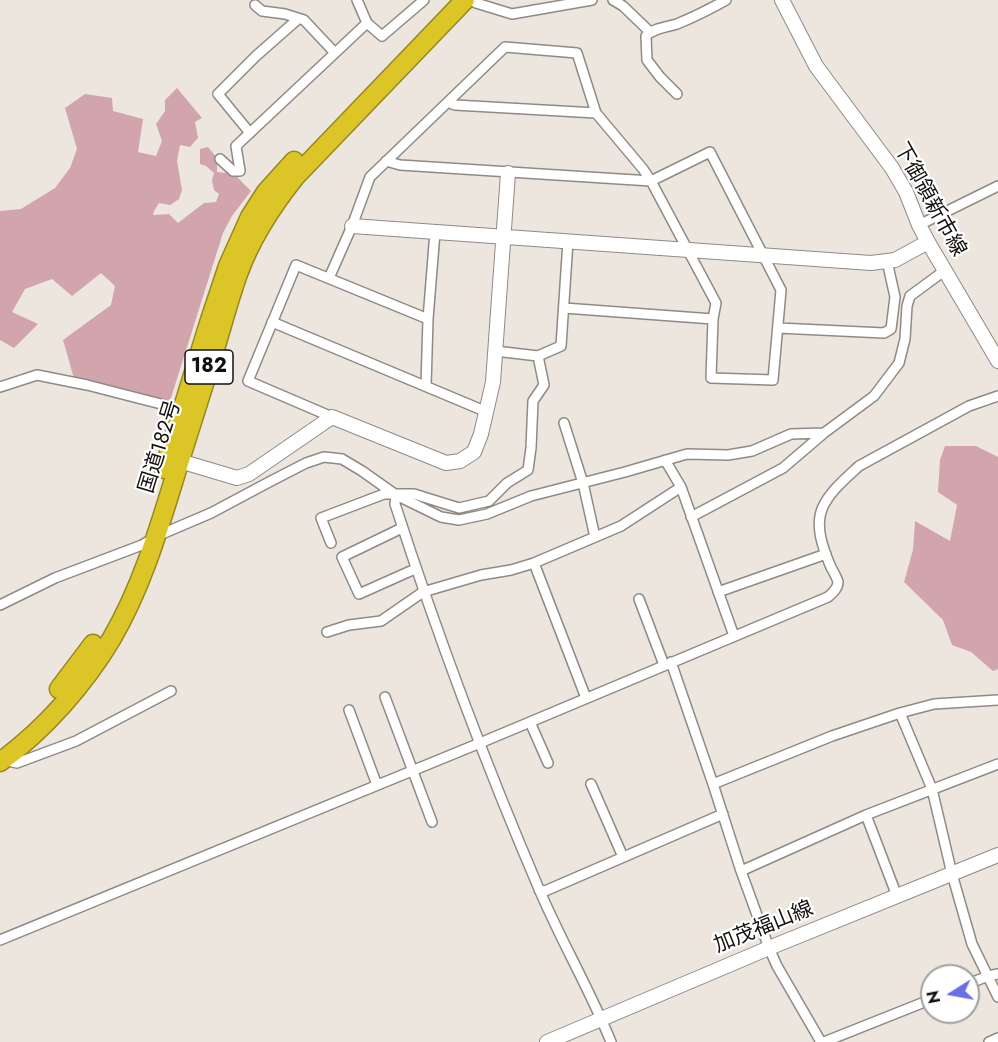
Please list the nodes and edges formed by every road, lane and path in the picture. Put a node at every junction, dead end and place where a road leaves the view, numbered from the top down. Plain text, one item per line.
1 (357, 0) edge
2 (424, 0) edge
3 (448, 0) edge
4 (465, 0) edge
5 (473, 0) edge
6 (592, 0) edge
7 (613, 0) edge
8 (726, 0) edge
9 (782, 0) edge
10 (255, 5) dead end
11 (297, 19) junction
12 (367, 23) junction
13 (650, 32) junction
14 (335, 53) junction
15 (677, 94) dead end
16 (448, 102) junction
17 (596, 113) junction
18 (250, 133) junction
19 (220, 159) dead end
20 (386, 161) junction
21 (508, 173) junction
22 (651, 181) junction
23 (998, 186) edge
24 (919, 225) junction
25 (352, 226) junction
26 (435, 232) junction
27 (503, 237) junction
28 (568, 241) junction
29 (928, 242) junction
30 (687, 250) junction
31 (764, 255) junction
32 (887, 261) junction
33 (944, 271) junction
34 (329, 278) junction
35 (564, 308) junction
36 (428, 319) junction
37 (713, 319) junction
38 (272, 322) junction
39 (778, 328) junction
40 (495, 351) junction
41 (996, 355) edge
42 (538, 356) junction
43 (426, 386) junction
44 (0, 387) edge
45 (998, 396) edge
46 (487, 412) junction
47 (188, 414) junction
48 (332, 417) junction
49 (564, 423) dead end
50 (824, 433) junction
51 (174, 459) junction
52 (665, 460) junction
53 (584, 483) junction
54 (681, 487) junction
55 (396, 495) junction
56 (691, 517) junction
57 (402, 528) junction
58 (595, 537) junction
59 (149, 540) junction
60 (331, 543) dead end
61 (826, 554) junction
62 (534, 563) junction
63 (416, 569) junction
64 (423, 592) junction
65 (718, 592) junction
66 (639, 599) dead end
67 (0, 605) edge
68 (327, 632) dead end
69 (734, 636) junction
70 (668, 664) junction
71 (171, 691) dead end
72 (385, 697) dead end
73 (586, 698) junction
74 (998, 700) edge
75 (349, 710) dead end
76 (900, 713) junction
77 (530, 722) junction
78 (480, 743) junction
79 (1, 756) edge
80 (548, 763) dead end
81 (998, 764) edge
82 (412, 771) junction
83 (591, 784) dead end
84 (713, 784) junction
85 (377, 785) junction
86 (932, 789) junction
87 (723, 814) junction
88 (866, 815) junction
89 (432, 822) dead end
90 (998, 855) edge
91 (623, 857) junction
92 (741, 871) junction
93 (952, 874) junction
94 (540, 890) junction
95 (897, 896) junction
96 (0, 940) edge
97 (769, 948) junction
98 (998, 974) edge
99 (988, 976) junction
100 (980, 979) edge
101 (998, 997) edge
102 (920, 1004) edge
103 (602, 1018) junction
104 (998, 1038) edge
105 (547, 1042) edge
106 (611, 1042) edge
107 (823, 1042) edge
108 (989, 1042) edge

1 - 12 street
2 - 12 street
3 - 47 highway, 国道182号 / 182
4 - 47 highway, 国道182号 / 182
5 - 6 street
7 - 13 street
8 - 13 street
9 - 24 street, 下御領新市線
10 - 11 street
11 - 14 street
11 - 18 street
12 - 14 street
13 - 15 street
14 - 18 street
16 - 17 street
16 - 17 street
16 - 20 street
17 - 22 street
18 - 19 street
20 - 21 street
20 - 25 street
21 - 22 street
21 - 27 street
22 - 30 street
22 - 31 street
23 - 24 street
24 - 29 street, 下御領新市線
25 - 26 street
25 - 34 street
26 - 27 street
26 - 36 street
27 - 28 street
27 - 40 street
28 - 30 street
28 - 35 street
29 - 32 street
29 - 33 street, 下御領新市線
30 - 31 street
30 - 37 street
31 - 32 street
31 - 39 street
32 - 39 street
33 - 41 street, 下御領新市線
33 - 50 street
34 - 36 street
34 - 38 street
35 - 37 street
35 - 42 street
36 - 43 street
37 - 39 street
38 - 43 street
38 - 48 street
40 - 42 street
40 - 46 street
42 - 55 street
43 - 46 street
44 - 47 street
45 - 61 street
46 - 48 street
47 - 51 highway, 国道182号 / 182
48 - 51 street
49 - 53 street
50 - 52 street
50 - 56 street
51 - 59 highway, 国道182号 / 182
52 - 53 street
52 - 54 street
53 - 55 street
53 - 58 street
54 - 56 street
54 - 58 street
55 - 57 street
55 - 59 street
55 - 60 street
56 - 65 street
57 - 63 street
57 - 63 street
58 - 62 street
59 - 67 street
59 - 79 highway, 国道182号 / 182
61 - 65 street
61 - 69 street
62 - 64 street
62 - 73 street
63 - 64 street
64 - 68 street
64 - 78 street
65 - 69 street
66 - 70 street
69 - 70 street
70 - 73 street
70 - 84 street
71 - 79 street
72 - 82 street
73 - 77 street
74 - 76 street
75 - 85 street
76 - 84 street
76 - 86 street
77 - 78 street
77 - 80 street
78 - 82 street
78 - 94 street
81 - 86 street
82 - 85 street
82 - 89 street
83 - 91 street
84 - 87 street
85 - 96 street
86 - 88 street
86 - 93 street
87 - 91 street
87 - 92 street
88 - 92 street
88 - 95 street
90 - 93 street, 加茂福山線
91 - 94 street
92 - 97 street
93 - 95 street, 加茂福山線
93 - 99 street
94 - 103 street
95 - 97 street, 加茂福山線
97 - 103 street, 加茂福山線
97 - 107 street
98 - 99 street
99 - 100 street
99 - 101 street
102 - 107 street
103 - 105 street, 加茂福山線
103 - 106 street
104 - 108 street

